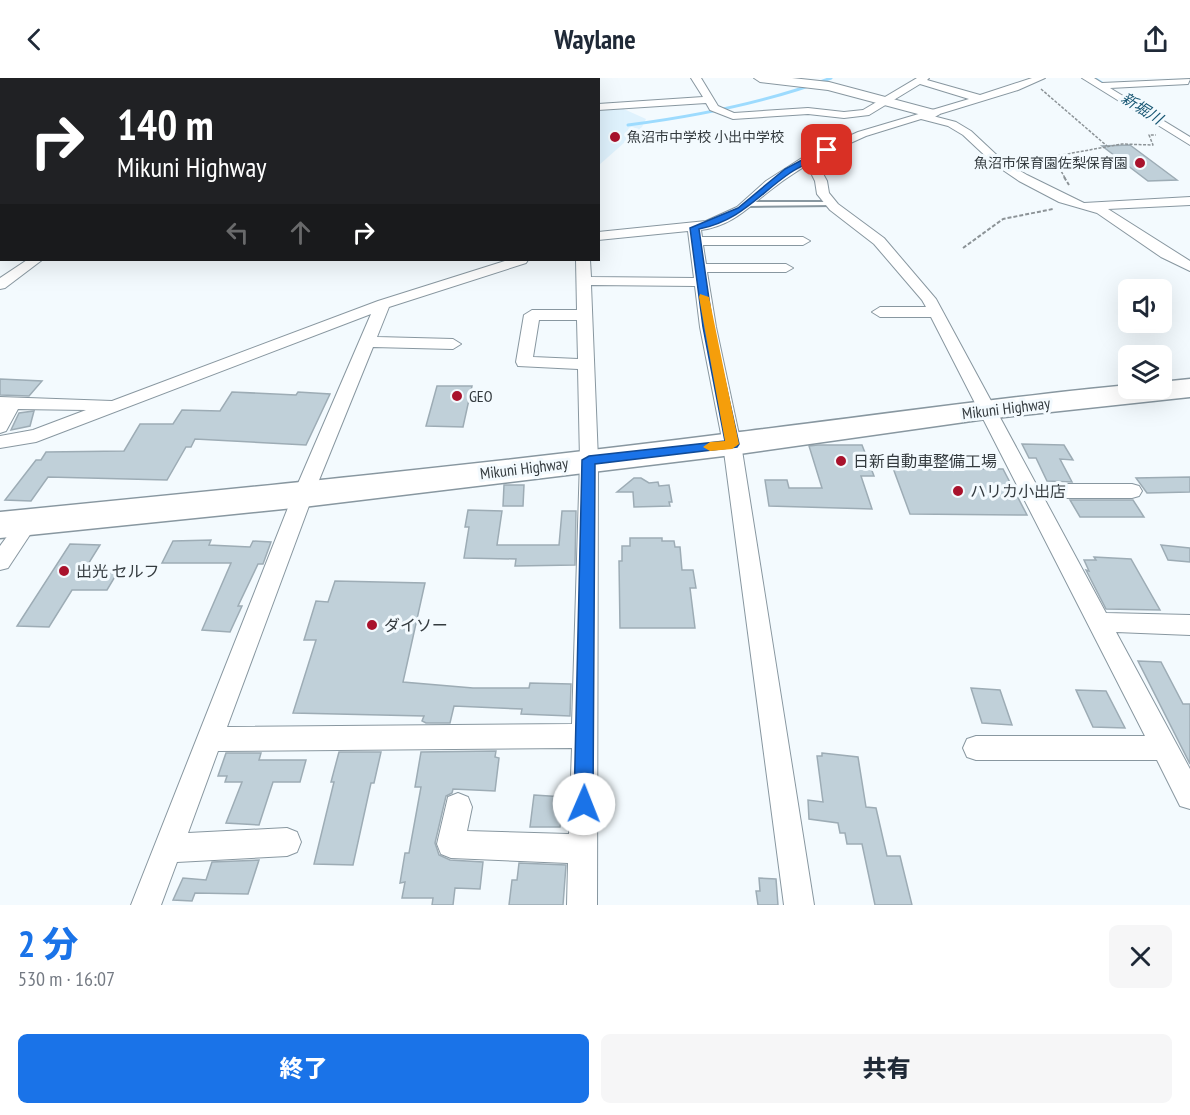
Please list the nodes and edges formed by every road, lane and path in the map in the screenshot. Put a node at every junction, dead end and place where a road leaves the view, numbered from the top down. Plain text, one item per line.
1 (696, 78) edge
2 (760, 78) edge
3 (1087, 78) edge
4 (921, 79) edge
5 (1038, 79) edge
6 (1187, 80) edge
7 (1099, 86) junction
8 (711, 96) junction
9 (981, 99) junction
10 (885, 101) junction
11 (600, 107) edge
12 (929, 115) junction
13 (1190, 132) edge
14 (1176, 134) junction
15 (1190, 142) edge
16 (1107, 146) junction
17 (809, 158) junction
18 (1063, 199) junction
19 (1190, 201) edge
20 (747, 204) junction
21 (832, 204) junction
22 (1081, 206) junction
23 (695, 234) junction
24 (600, 236) edge
25 (803, 241) dead end
26 (963, 248) dead end
27 (34, 261) edge
28 (518, 261) edge
29 (583, 261) edge
30 (1190, 267) edge
31 (786, 268) dead end
32 (701, 275) junction
33 (584, 281) junction
34 (0, 285) edge
35 (383, 304) junction
36 (880, 312) dead end
37 (936, 312) junction
38 (584, 315) junction
39 (367, 342) junction
40 (453, 344) dead end
41 (586, 364) junction
42 (1190, 388) edge
43 (6, 403) edge
44 (63, 404) junction
45 (108, 405) dead end
46 (986, 409) junction
47 (0, 426) edge
48 (43, 433) junction
49 (0, 442) edge
50 (732, 444) junction
51 (0, 449) edge
52 (589, 460) junction
53 (1029, 491) junction
54 (1132, 491) dead end
55 (303, 495) junction
56 (14, 523) edge
57 (0, 562) edge
58 (1098, 622) junction
59 (1190, 625) edge
60 (585, 736) junction
61 (210, 739) junction
62 (976, 748) dead end
63 (1165, 748) junction
64 (1190, 796) edge
65 (458, 807) dead end
66 (287, 843) dead end
67 (168, 848) junction
68 (583, 849) junction
69 (146, 905) edge
70 (582, 905) edge
71 (799, 905) edge

1 - 8 street
2 - 10 street
3 - 7 street
4 - 9 street
4 - 10 street
5 - 9 street
5 - 16 path
6 - 7 street
7 - 14 street
8 - 10 street
8 - 11 street
9 - 12 street
10 - 12 street
12 - 17 street
12 - 18 street
13 - 14 street
14 - 15 street
14 - 16 path
16 - 18 path
17 - 20 street
17 - 21 street
18 - 22 street
18 - 26 path
19 - 22 street
20 - 21 lane
20 - 23 street
21 - 37 street
22 - 30 street
23 - 24 street
23 - 25 street
23 - 32 street
27 - 34 street
28 - 35 street
29 - 33 street
31 - 32 street
32 - 33 street
32 - 50 street
33 - 38 street
35 - 39 street
35 - 48 street
36 - 37 street
37 - 46 street
38 - 41 street
38 - 41 street
39 - 40 street
39 - 55 street
41 - 52 street
42 - 46 highway, Mikuni Highway
43 - 44 street
43 - 47 street
44 - 45 street
44 - 48 street
46 - 50 highway, Mikuni Highway
46 - 53 street
48 - 49 street
48 - 51 street
50 - 52 highway, Mikuni Highway
50 - 71 street
52 - 55 highway, Mikuni Highway
52 - 60 street
53 - 54 street
53 - 58 street
55 - 56 highway, Mikuni Highway
55 - 61 street
56 - 57 street
58 - 59 street
58 - 63 street
60 - 61 street
60 - 68 street
61 - 67 street
62 - 63 street
63 - 64 street
65 - 68 street
66 - 67 street
67 - 69 street
68 - 70 street

